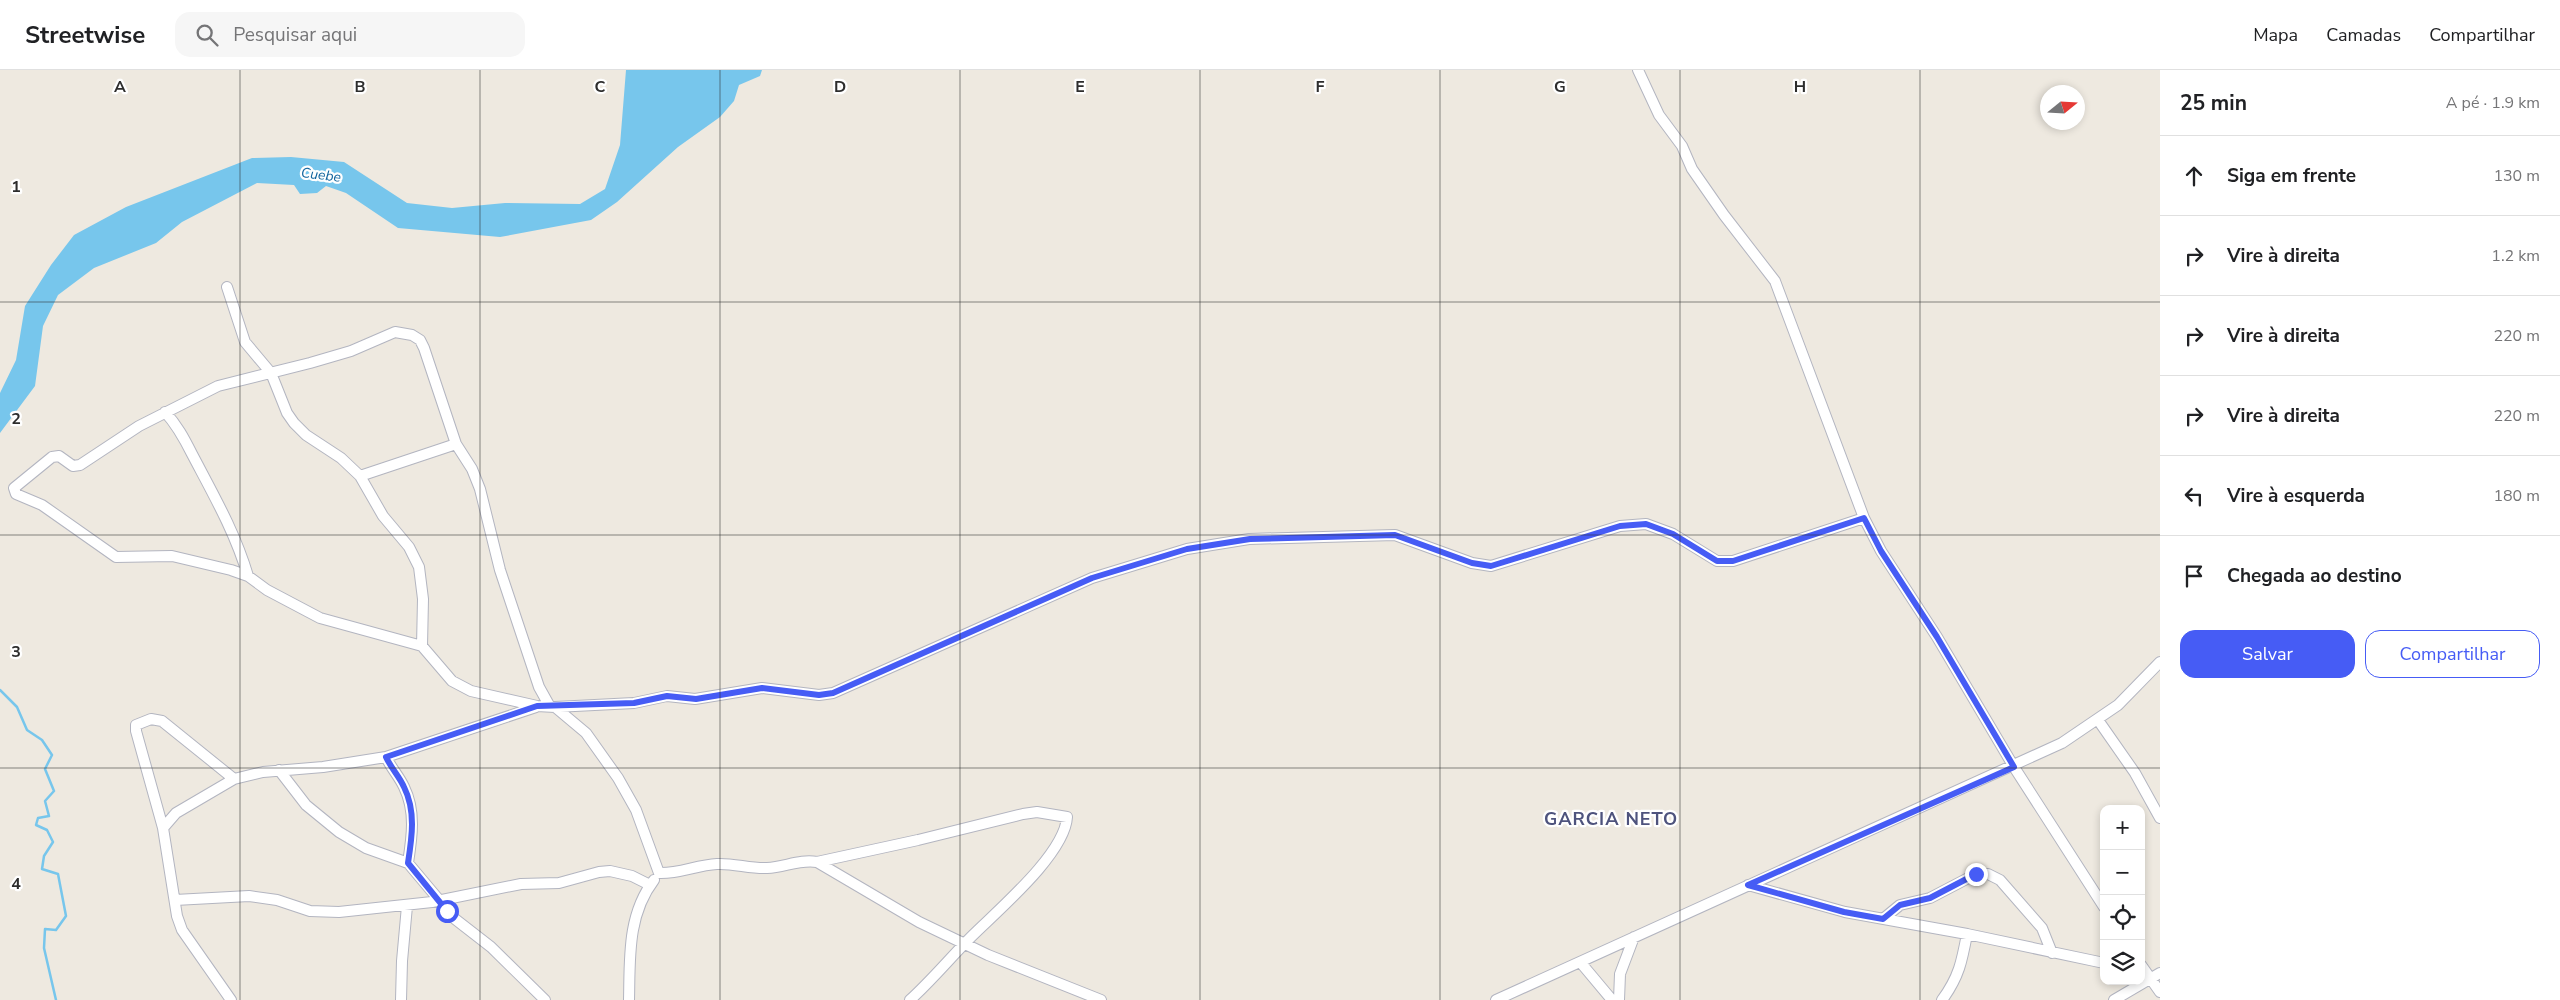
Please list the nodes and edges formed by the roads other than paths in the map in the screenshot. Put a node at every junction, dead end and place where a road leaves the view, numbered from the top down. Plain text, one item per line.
1 (1638, 70) edge
2 (227, 287) dead end
3 (271, 373) junction
4 (165, 412) junction
5 (456, 444) junction
6 (360, 476) junction
7 (1864, 518) junction
8 (248, 576) junction
9 (422, 646) junction
10 (2160, 662) edge
11 (537, 706) junction
12 (552, 706) junction
13 (2098, 720) junction
14 (386, 757) junction
15 (2014, 767) junction
16 (279, 770) junction
17 (234, 779) junction
18 (157, 807) junction
19 (176, 812) junction
20 (2160, 818) edge
21 (163, 828) junction
22 (818, 862) junction
23 (408, 863) junction
24 (659, 873) junction
25 (650, 884) junction
26 (1748, 885) junction
27 (175, 900) junction
28 (440, 900) junction
29 (2100, 900) edge
30 (407, 906) junction
31 (1883, 919) junction
32 (1967, 934) junction
33 (1634, 937) junction
34 (965, 944) junction
35 (2052, 953) junction
36 (2100, 962) edge
37 (1581, 963) junction
38 (2145, 971) edge
39 (2145, 972) edge
40 (2160, 973) edge
41 (2130, 985) edge
42 (2160, 992) edge
43 (231, 1000) edge
44 (401, 1000) edge
45 (545, 1000) edge
46 (629, 1000) edge
47 (910, 1000) edge
48 (1101, 1000) edge
49 (1496, 1000) edge
50 (1612, 1000) edge
51 (1619, 1000) edge
52 (1942, 1000) edge
53 (2114, 1000) edge

1 - 7 street
2 - 3 street
3 - 4 street
3 - 5 street
3 - 6 street
4 - 8 street
4 - 8 street
5 - 6 street
5 - 12 street
6 - 9 street
7 - 12 street
7 - 15 street
8 - 9 street
9 - 11 street
10 - 13 street
11 - 12 street
11 - 14 street
12 - 24 street
13 - 15 street
13 - 20 street
14 - 16 street
14 - 23 street
15 - 26 street
15 - 29 street
16 - 17 street
16 - 23 street
17 - 18 street
17 - 19 street
18 - 19 street
18 - 21 street
19 - 21 street
21 - 27 street
22 - 24 street
22 - 34 street
22 - 34 street
23 - 28 street
24 - 25 street
25 - 28 street
25 - 46 street
26 - 31 street
26 - 33 street
27 - 30 street
27 - 43 street
28 - 30 street
28 - 45 street
30 - 44 street
31 - 32 street
31 - 35 street
32 - 35 street
32 - 52 street
33 - 37 street
33 - 51 street
34 - 47 street
34 - 48 street
35 - 36 street
37 - 49 street
37 - 50 street
38 - 40 street
39 - 42 street
41 - 53 street

